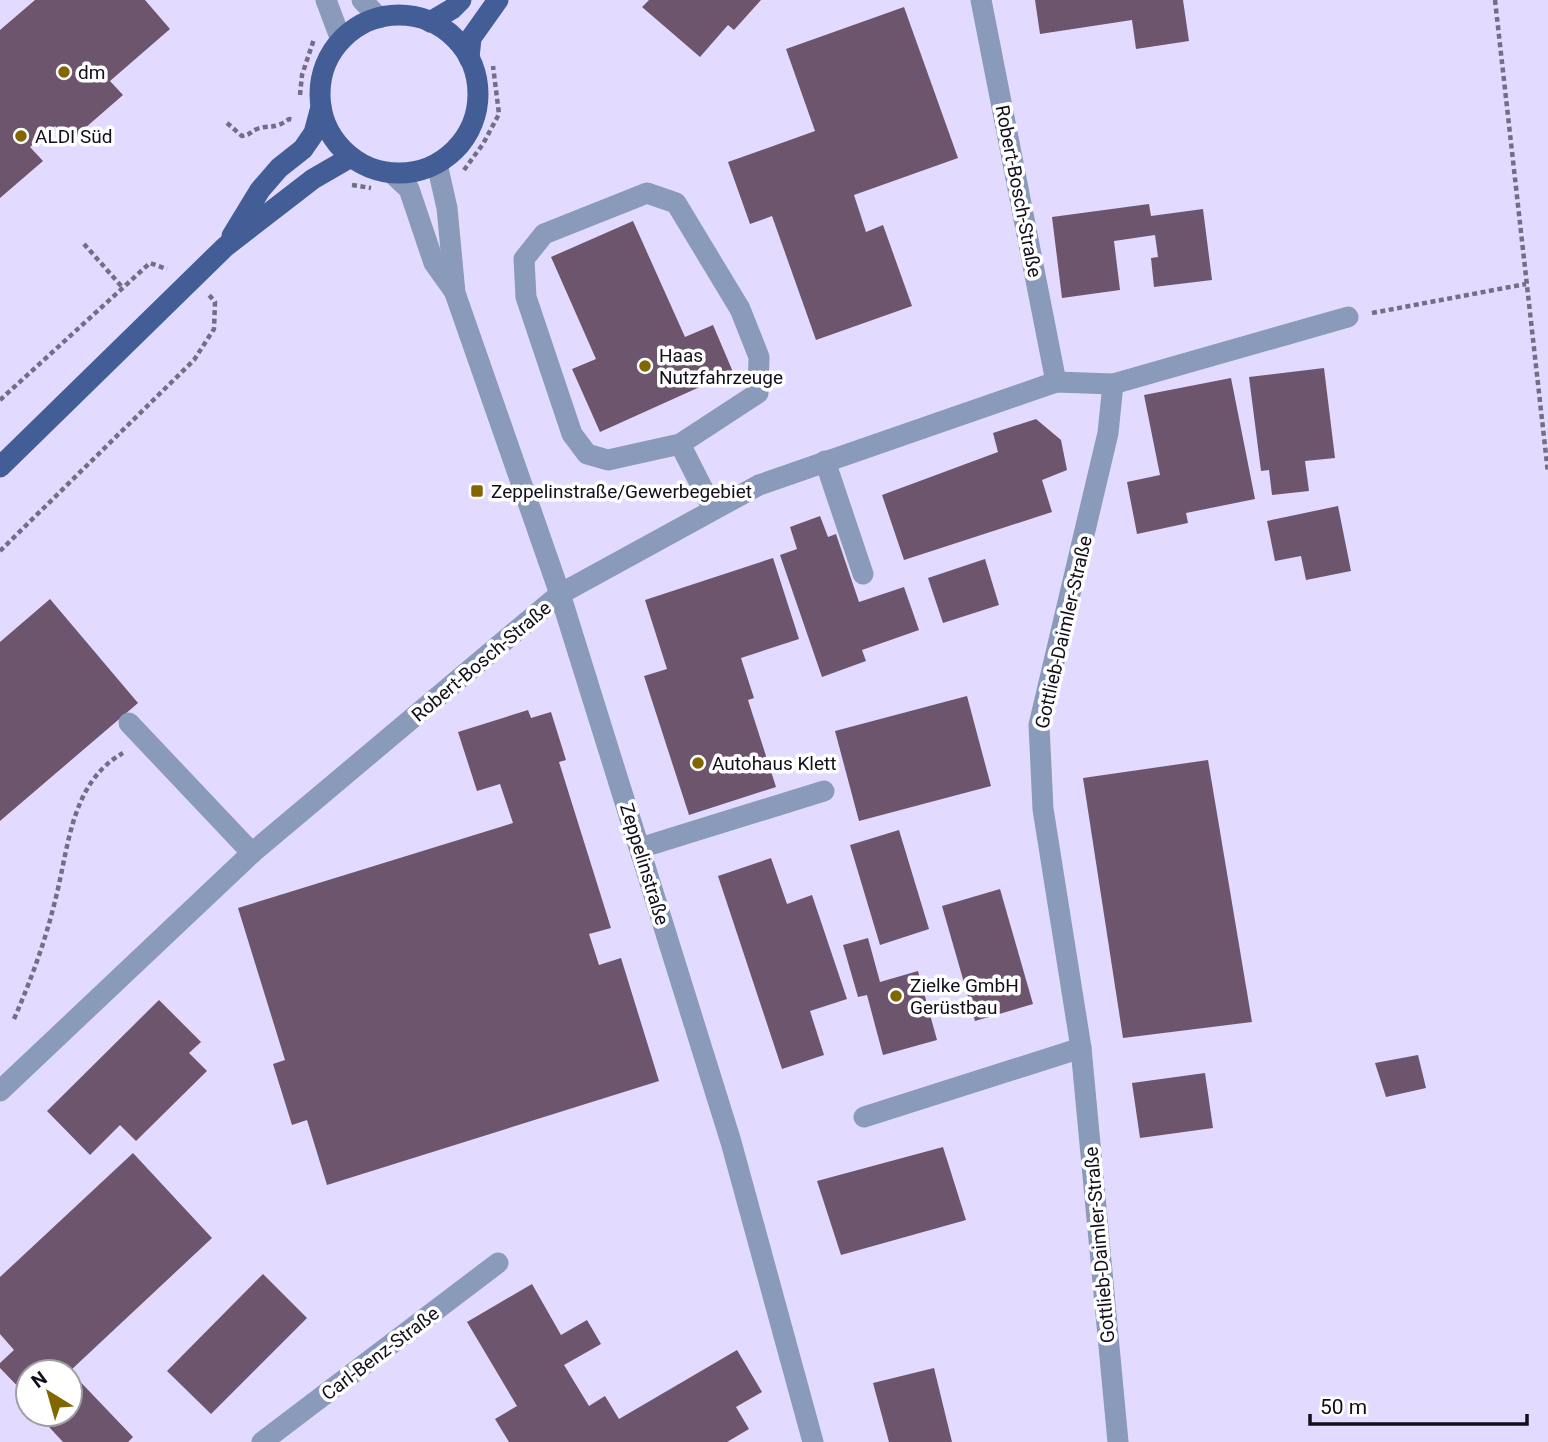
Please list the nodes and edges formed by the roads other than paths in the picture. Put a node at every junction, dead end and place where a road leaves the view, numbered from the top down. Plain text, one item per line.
1 (326, 0) edge
2 (362, 0) edge
3 (461, 0) edge
4 (498, 0) edge
5 (981, 0) edge
6 (379, 18) junction
7 (430, 22) junction
8 (341, 40) junction
9 (469, 58) junction
10 (311, 106) junction
11 (351, 158) junction
12 (437, 164) junction
13 (391, 173) junction
14 (225, 247) junction
15 (455, 293) junction
16 (1348, 317) road end
17 (1056, 382) junction
18 (1113, 384) junction
19 (680, 444) junction
20 (825, 461) junction
21 (0, 467) edge
22 (713, 509) junction
23 (863, 574) dead end
24 (560, 594) junction
25 (129, 723) dead end
26 (824, 791) dead end
27 (640, 848) junction
28 (252, 853) junction
29 (1080, 1048) junction
30 (0, 1091) edge
31 (864, 1118) dead end
32 (498, 1263) dead end
33 (261, 1442) edge
34 (813, 1442) edge
35 (1118, 1442) edge

1 - 8 street
2 - 6 street
3 - 7 main road
4 - 9 main road
5 - 17 street, Robert-Bosch-Straße
6 - 7 main road
6 - 8 main road
7 - 9 main road
8 - 10 main road
9 - 12 main road
10 - 11 main road
10 - 14 main road
11 - 13 main road
11 - 14 main road
12 - 13 main road
12 - 15 street, Zeppelinstraße
13 - 15 street, Zeppelinstraße
14 - 21 main road
15 - 24 street, Zeppelinstraße
16 - 18 street, Robert-Bosch-Straße
17 - 18 street, Robert-Bosch-Straße
17 - 20 street, Robert-Bosch-Straße
18 - 29 street, Gottlieb-Daimler-Straße
19 - 19 street
19 - 22 street
20 - 22 street, Robert-Bosch-Straße
20 - 23 street
22 - 24 street, Robert-Bosch-Straße
24 - 27 street, Zeppelinstraße
24 - 28 street, Robert-Bosch-Straße
25 - 28 street
26 - 27 street
27 - 34 street, Zeppelinstraße
28 - 30 street, Robert-Bosch-Straße
29 - 31 street
29 - 35 street, Gottlieb-Daimler-Straße
32 - 33 street, Carl-Benz-Straße

